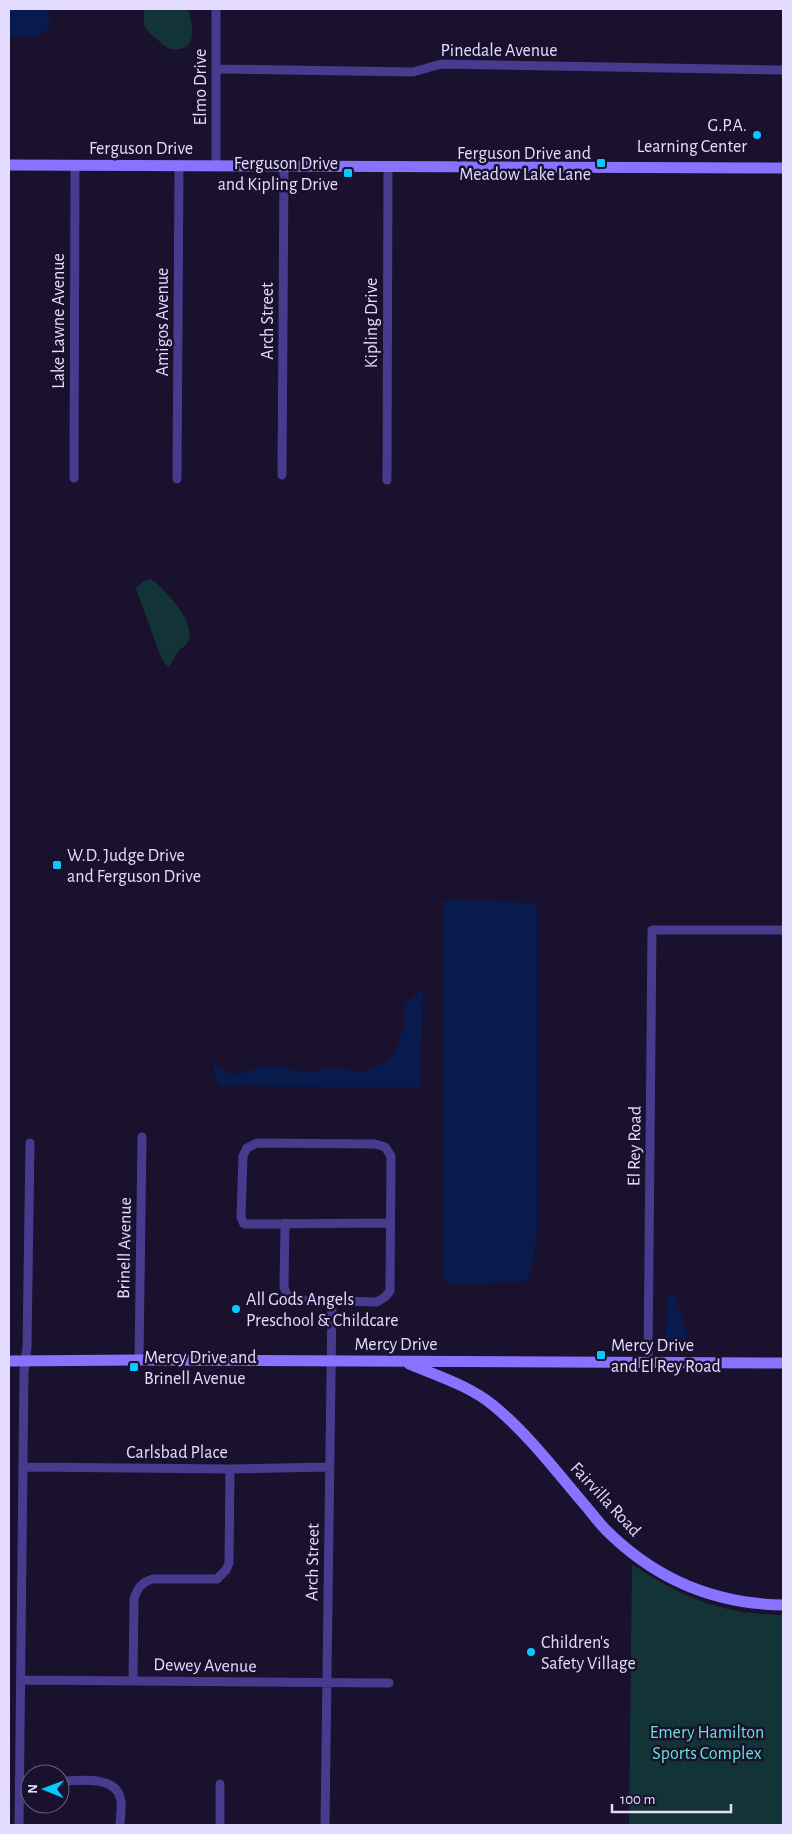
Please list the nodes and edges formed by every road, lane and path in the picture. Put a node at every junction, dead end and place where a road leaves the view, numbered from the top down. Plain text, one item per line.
1 (216, 9) edge
2 (216, 69) junction
3 (783, 70) edge
4 (9, 165) edge
5 (75, 165) junction
6 (179, 166) junction
7 (216, 166) junction
8 (284, 166) junction
9 (388, 167) junction
10 (783, 168) edge
11 (282, 475) dead end
12 (74, 478) dead end
13 (178, 479) dead end
14 (387, 480) dead end
15 (783, 930) edge
16 (142, 1137) dead end
17 (30, 1143) dead end
18 (285, 1223) junction
19 (390, 1223) junction
20 (332, 1300) junction
21 (139, 1360) junction
22 (9, 1361) edge
23 (25, 1361) junction
24 (331, 1361) junction
25 (403, 1361) junction
26 (450, 1361) junction
27 (648, 1362) junction
28 (783, 1363) edge
29 (454, 1381) junction
30 (24, 1467) junction
31 (330, 1467) junction
32 (230, 1469) junction
33 (783, 1605) edge
34 (21, 1680) junction
35 (133, 1680) junction
36 (326, 1682) junction
37 (389, 1683) dead end
38 (20, 1764) edge
39 (20, 1781) edge
40 (70, 1781) edge
41 (220, 1784) dead end
42 (19, 1825) edge
43 (120, 1825) edge
44 (220, 1825) edge
45 (325, 1825) edge

1 - 2 street, Elmo Drive
2 - 3 street, Pinedale Avenue
2 - 7 street, Elmo Drive
4 - 5 street, Ferguson Drive
5 - 6 street, Ferguson Drive
5 - 12 street, Lake Lawne Avenue
6 - 7 street, Ferguson Drive
6 - 13 street, Amigos Avenue
7 - 8 street, Ferguson Drive
8 - 9 street, Ferguson Drive
8 - 11 street, Arch Street
9 - 10 street, Ferguson Drive
9 - 14 street, Kipling Drive
15 - 27 street, El Rey Road
16 - 21 street, Brinell Avenue
17 - 23 street
18 - 19 street
18 - 19 street
18 - 20 street
19 - 20 street
20 - 24 street, Arch Street
21 - 23 street, Mercy Drive
21 - 24 street, Mercy Drive
22 - 23 street, Mercy Drive
23 - 30 street
24 - 25 street, Mercy Drive
24 - 31 street, Arch Street
25 - 26 street, Mercy Drive
25 - 29 street, Fairvilla Road
26 - 27 street, Mercy Drive
26 - 29 street
27 - 28 street, Mercy Drive
29 - 33 street, Fairvilla Road
30 - 32 street, Carlsbad Place
30 - 34 street
31 - 32 street, Carlsbad Place
31 - 36 street, Arch Street
32 - 35 street
34 - 35 street, Dewey Avenue
34 - 38 street
35 - 36 street, Dewey Avenue
36 - 37 street, Dewey Avenue
36 - 45 street, Arch Street
39 - 42 street
40 - 43 street
41 - 44 street

